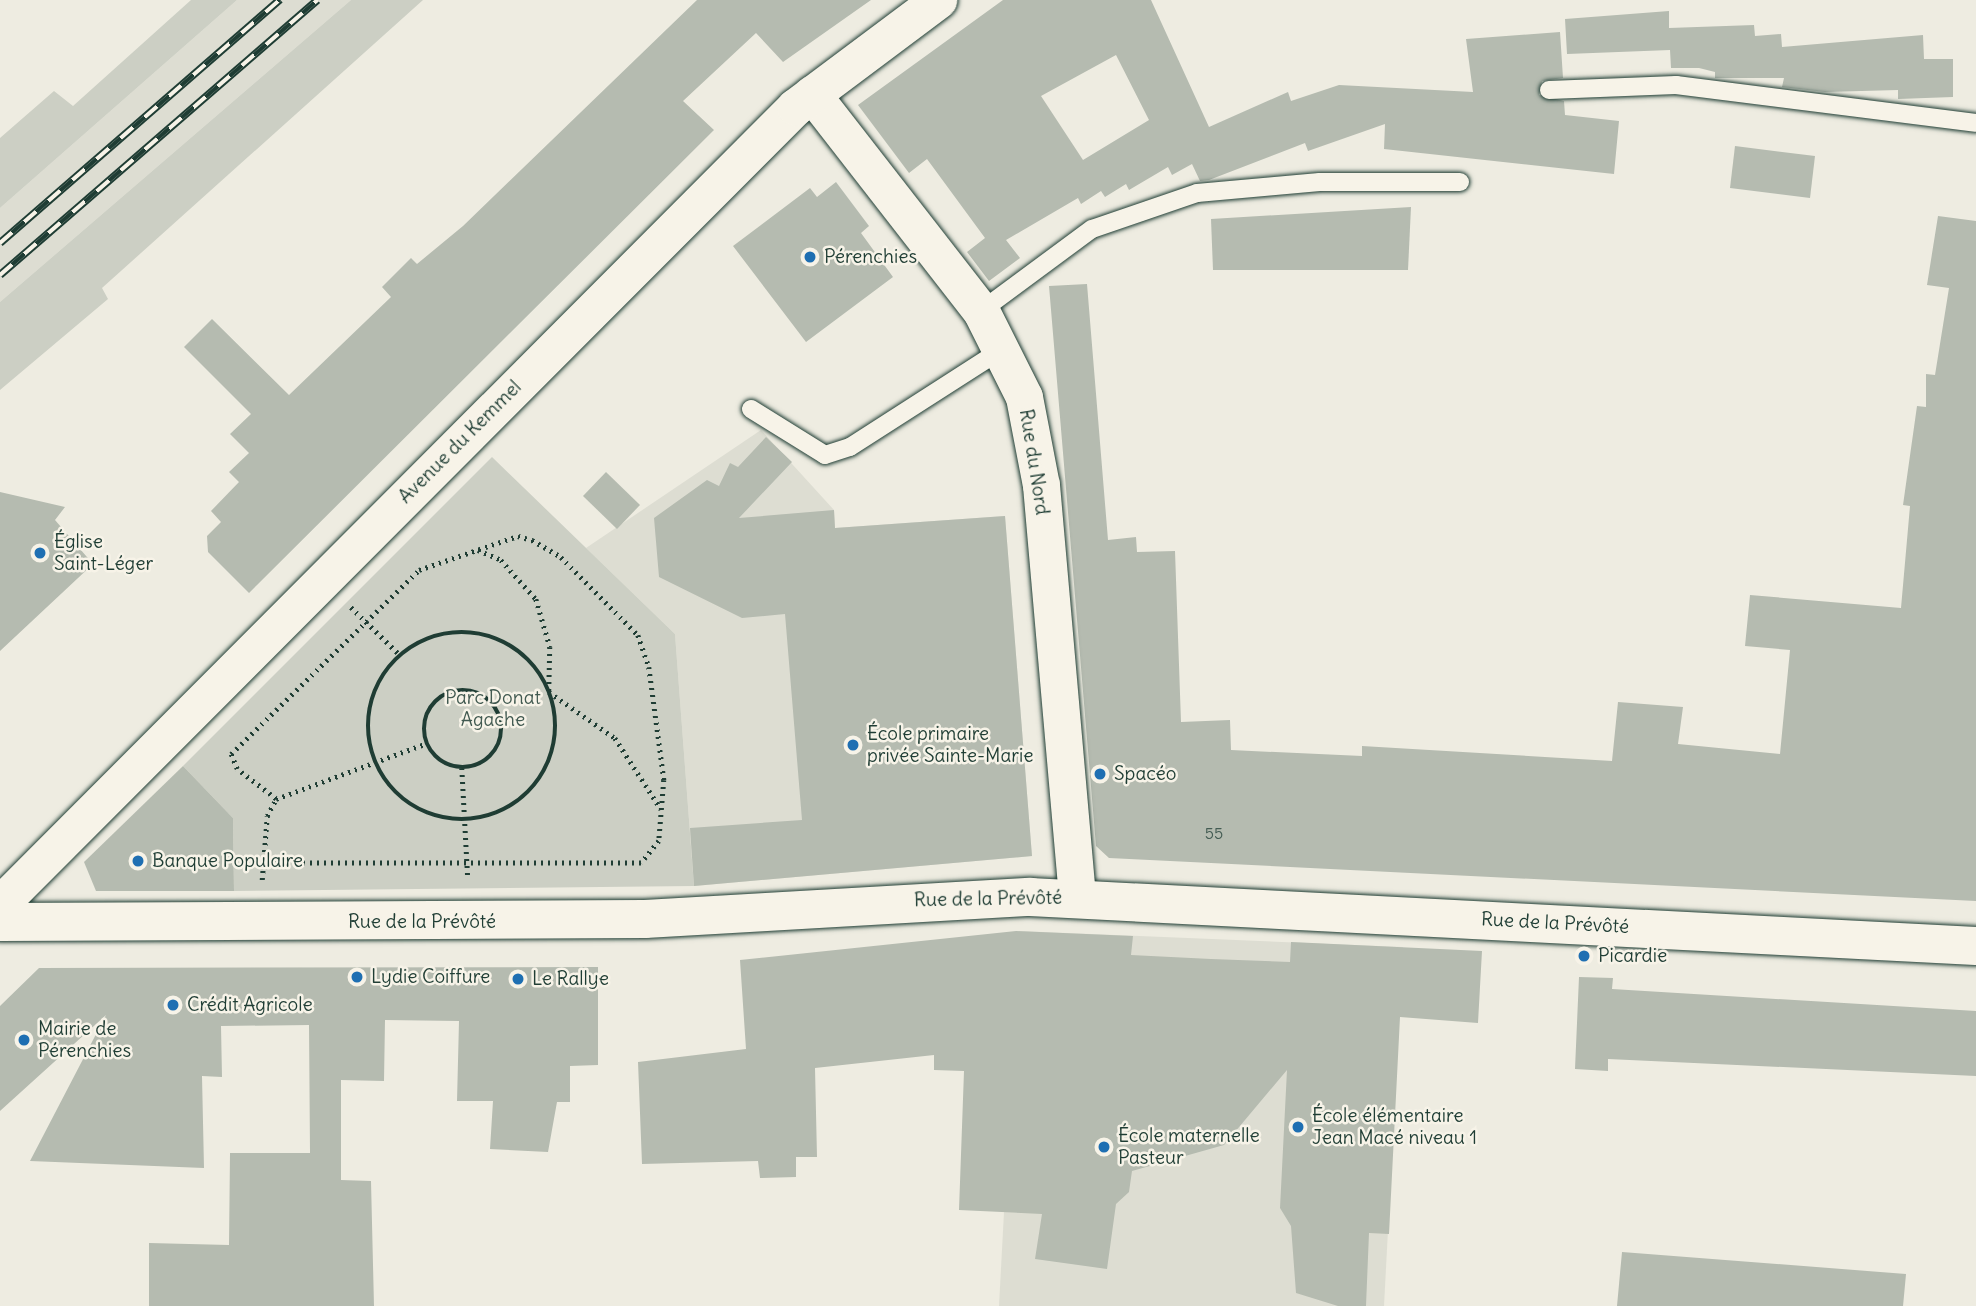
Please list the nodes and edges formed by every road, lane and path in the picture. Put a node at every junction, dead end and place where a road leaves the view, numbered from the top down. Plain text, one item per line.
1 (938, 0) edge
2 (1549, 90) dead end
3 (812, 94) junction
4 (1976, 123) edge
5 (1460, 182) dead end
6 (981, 311) junction
7 (1004, 348) junction
8 (751, 409) dead end
9 (478, 550) junction
10 (323, 580) junction
11 (367, 622) junction
12 (401, 656) junction
13 (549, 692) junction
14 (427, 743) junction
15 (374, 761) junction
16 (462, 768) junction
17 (276, 799) junction
18 (662, 811) junction
19 (466, 820) junction
20 (468, 860) junction
21 (264, 863) junction
22 (1077, 898) junction
23 (0, 904) edge
24 (471, 921) junction
25 (0, 922) edge
26 (261, 923) junction
27 (1976, 946) edge

1 - 3 street, Avenue du Kemmel
2 - 4 lane
3 - 6 street, Rue du Nord
3 - 10 street, Avenue du Kemmel
5 - 6 lane
6 - 7 street, Rue du Nord
7 - 8 lane
7 - 22 street, Rue du Nord
9 - 11 path
9 - 13 path
9 - 18 path
10 - 11 path
10 - 23 street, Avenue du Kemmel
11 - 12 path
11 - 17 path
12 - 13 path
12 - 15 path
13 - 18 path
13 - 19 path
14 - 15 path
14 - 16 path
14 - 16 path
15 - 17 path
15 - 19 path
16 - 19 path
17 - 21 path
18 - 20 path
19 - 20 path
20 - 21 path
20 - 24 path
21 - 26 path
22 - 24 street, Rue de la Prévôté
22 - 27 street, Rue de la Prévôté
24 - 26 street, Rue de la Prévôté
25 - 26 street, Rue de la Prévôté

